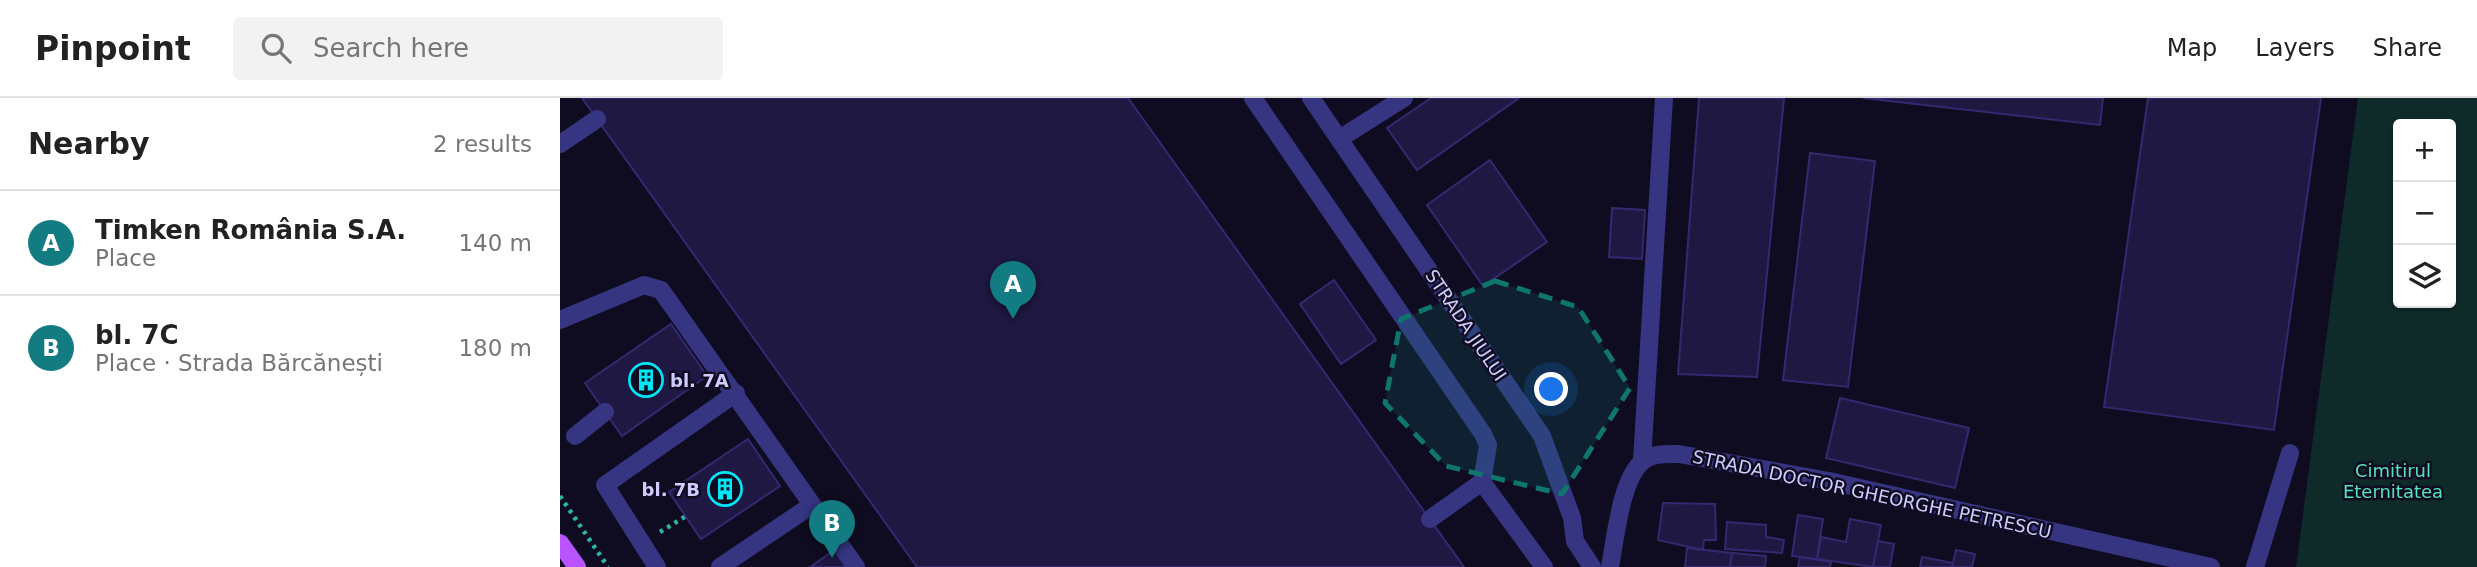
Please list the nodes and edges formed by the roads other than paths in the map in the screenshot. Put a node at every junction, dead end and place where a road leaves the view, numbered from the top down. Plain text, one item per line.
1 (1253, 98) edge
2 (1311, 98) edge
3 (1404, 98) edge
4 (1664, 98) edge
5 (597, 119) dead end
6 (1339, 139) junction
7 (560, 145) edge
8 (560, 320) edge
9 (736, 393) junction
10 (605, 412) dead end
11 (575, 436) dead end
12 (2290, 453) dead end
13 (1642, 460) junction
14 (1482, 482) junction
15 (812, 505) junction
16 (1430, 519) dead end
17 (560, 543) edge
18 (577, 567) edge
19 (657, 567) edge
20 (720, 567) edge
21 (856, 567) edge
22 (1544, 567) edge
23 (1592, 567) edge
24 (1610, 567) edge
25 (2211, 567) edge
26 (2255, 567) edge

1 - 14 street
2 - 6 street, STRADA JIULUI
3 - 6 street
4 - 13 street
5 - 7 street
6 - 23 street, STRADA JIULUI
8 - 9 street
9 - 15 street
9 - 19 street
10 - 11 street
12 - 26 street
13 - 24 street
13 - 25 street, STRADA DOCTOR GHEORGHE PETRESCU
14 - 16 street
14 - 22 street
15 - 20 street
15 - 21 street
17 - 18 main road

